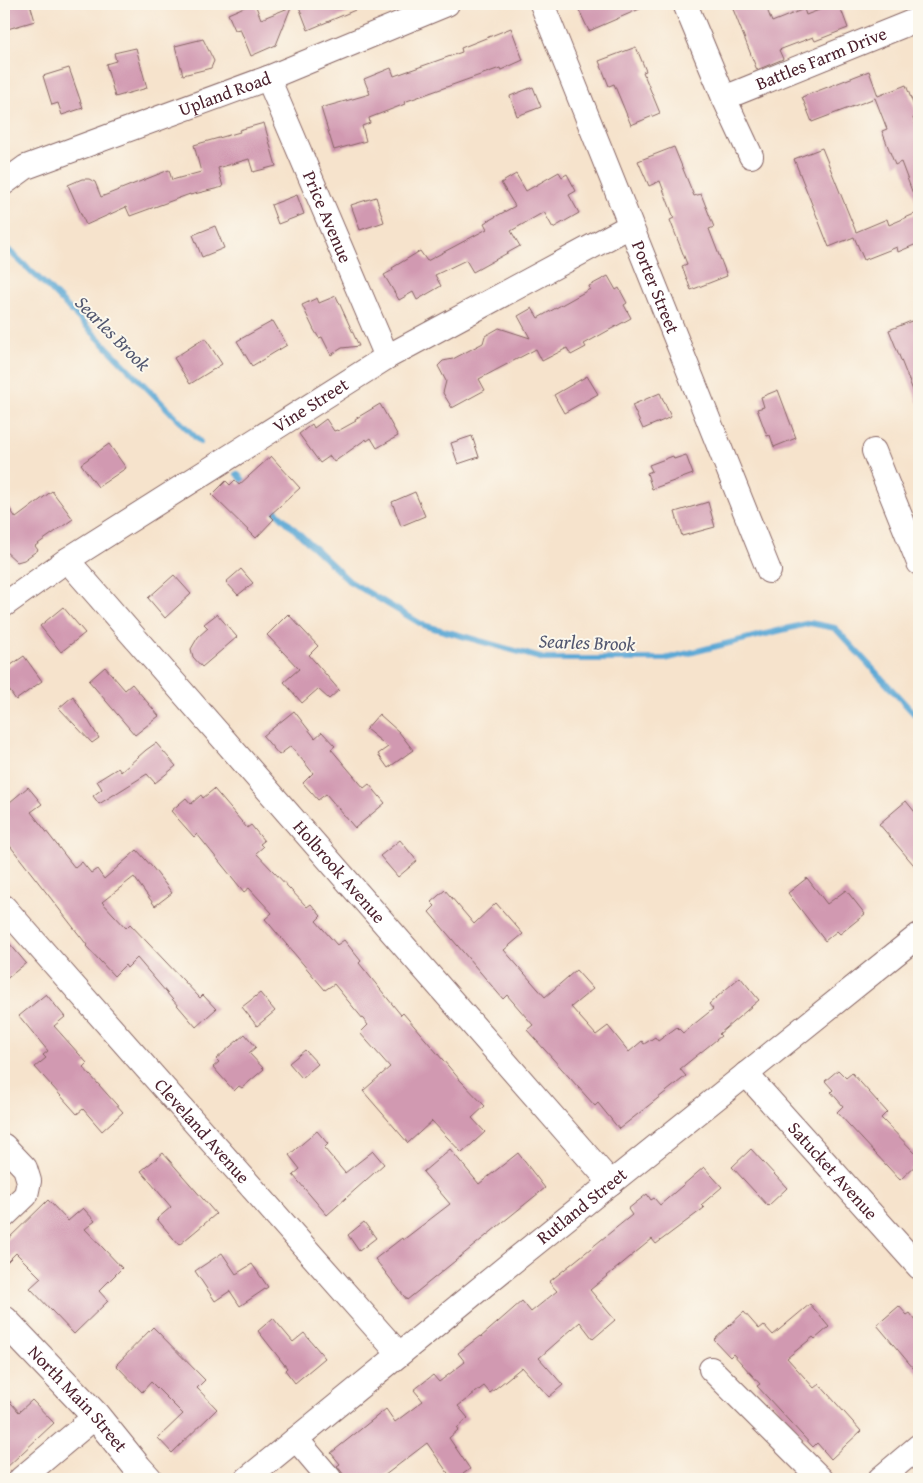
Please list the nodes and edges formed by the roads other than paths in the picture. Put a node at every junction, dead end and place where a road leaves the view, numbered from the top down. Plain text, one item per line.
1 (447, 4) edge
2 (542, 4) edge
3 (685, 4) edge
4 (919, 19) edge
5 (268, 78) junction
6 (724, 98) junction
7 (751, 156) dead end
8 (4, 183) edge
9 (630, 226) junction
10 (387, 357) junction
11 (874, 451) dead end
12 (67, 560) junction
13 (919, 563) edge
14 (769, 570) dead end
15 (4, 605) edge
16 (4, 907) edge
17 (919, 935) edge
18 (746, 1074) junction
19 (4, 1146) edge
20 (611, 1182) junction
21 (4, 1216) edge
22 (919, 1267) edge
23 (4, 1320) edge
24 (399, 1354) junction
25 (711, 1368) dead end
26 (96, 1416) junction
27 (296, 1439) junction
28 (919, 1446) edge
29 (137, 1476) edge
30 (21, 1479) edge
31 (247, 1479) edge
32 (330, 1479) edge
33 (821, 1479) edge
34 (880, 1479) edge

1 - 5 street, Upland Road
2 - 9 street, Porter Street
3 - 6 street
4 - 6 street, Battles Farm Drive
5 - 8 street, Upland Road
5 - 10 street, Price Avenue
6 - 7 street
9 - 10 street, Vine Street
9 - 14 street, Porter Street
10 - 12 street, Vine Street
11 - 13 street
12 - 15 street, Vine Street
12 - 20 street, Holbrook Avenue
16 - 24 street, Cleveland Avenue
17 - 18 street, Rutland Street
18 - 20 street, Rutland Street
18 - 22 street, Satucket Avenue
19 - 21 street
20 - 24 street, Rutland Street
23 - 26 main road, North Main Street
24 - 27 street, Rutland Street
25 - 33 street
26 - 29 main road, North Main Street
26 - 30 street
27 - 31 street, Rutland Street
27 - 32 street
28 - 34 street

